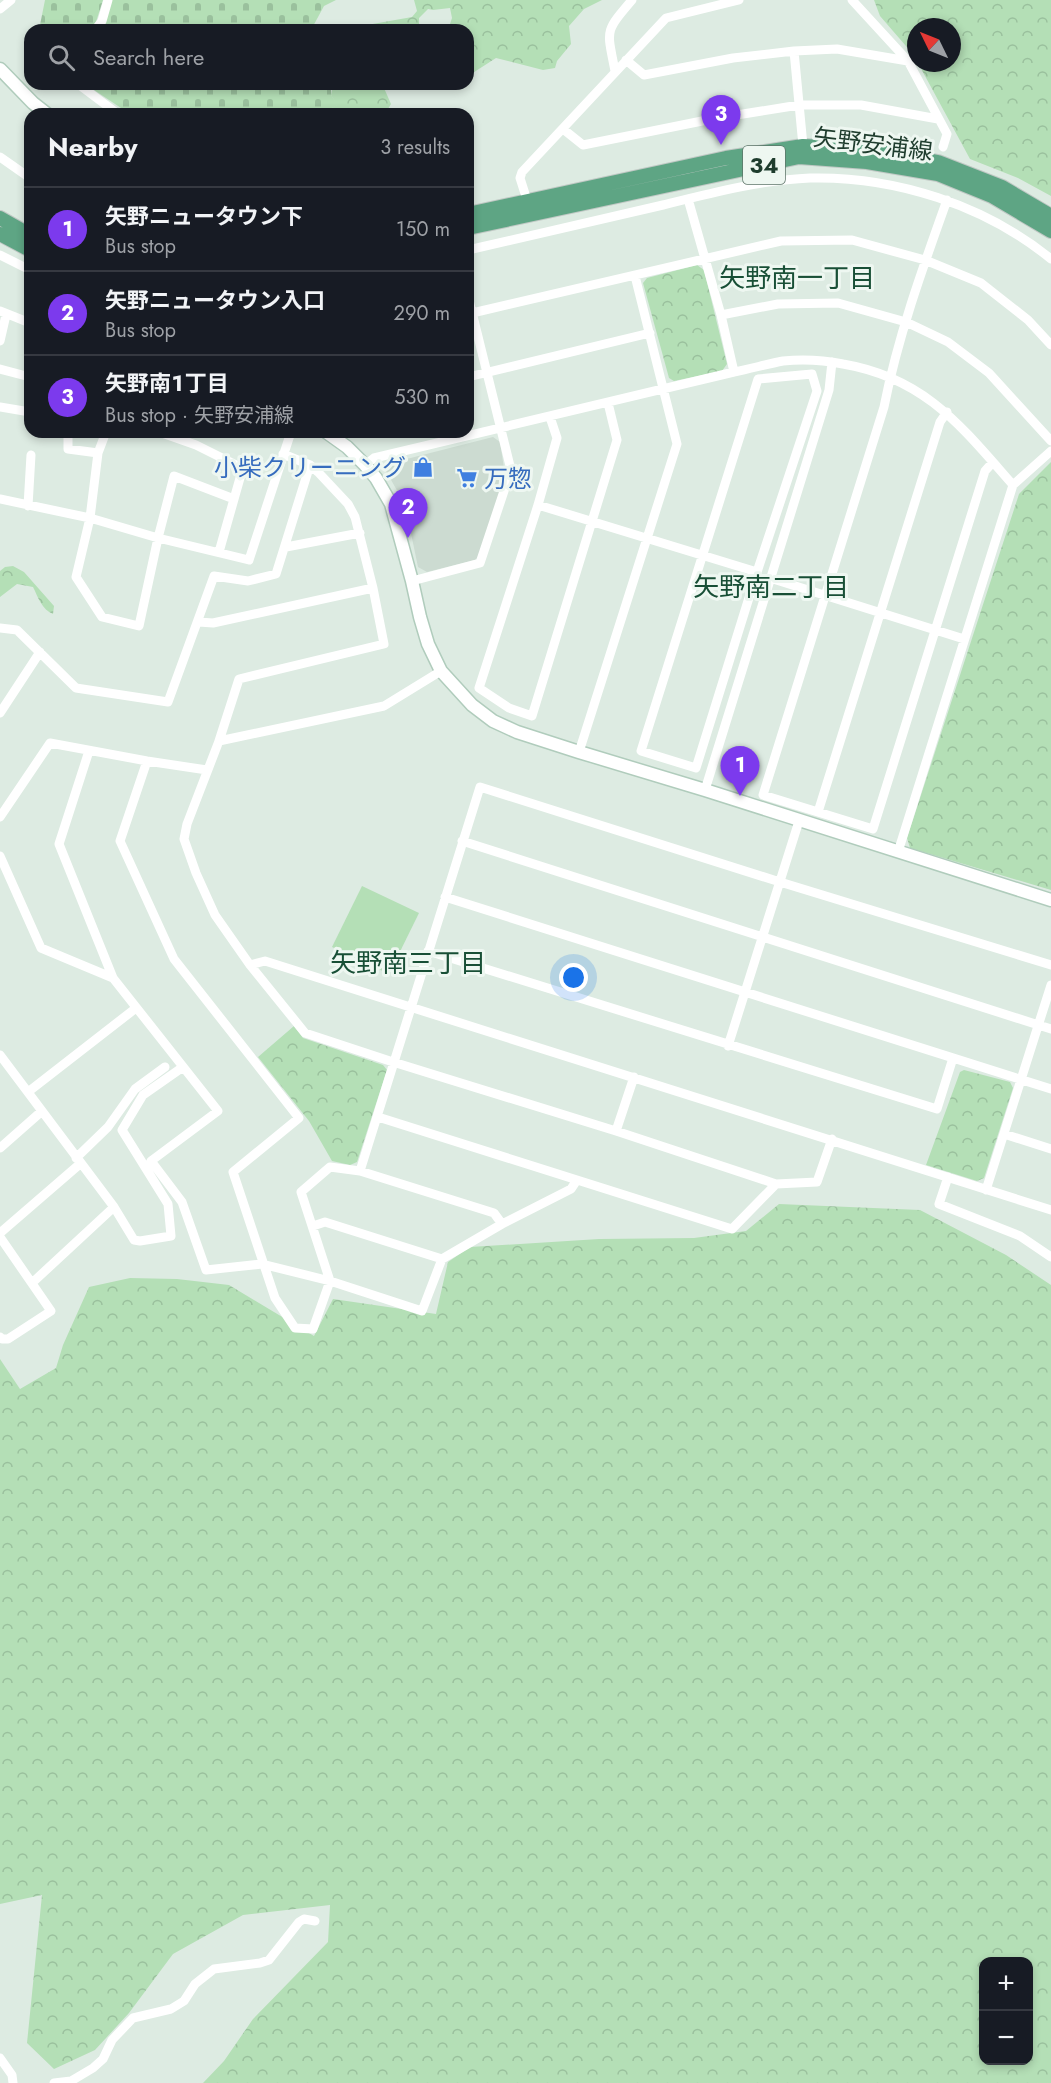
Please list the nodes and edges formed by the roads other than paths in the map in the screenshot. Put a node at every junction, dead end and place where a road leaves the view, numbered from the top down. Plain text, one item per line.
1 (11, 0) edge
2 (108, 0) edge
3 (632, 0) edge
4 (739, 0) edge
5 (852, 0) edge
6 (0, 9) edge
7 (100, 24) edge
8 (794, 51) junction
9 (627, 60) junction
10 (907, 60) edge
11 (907, 61) edge
12 (0, 69) edge
13 (615, 71) junction
14 (914, 72) edge
15 (86, 90) edge
16 (799, 105) junction
17 (39, 108) edge
18 (110, 108) edge
19 (938, 119) junction
20 (562, 129) junction
21 (803, 146) junction
22 (943, 147) dead end
23 (0, 158) edge
24 (24, 174) edge
25 (688, 199) junction
26 (527, 200) junction
27 (946, 200) junction
28 (474, 213) edge
29 (1051, 216) edge
30 (0, 218) edge
31 (474, 227) edge
32 (1051, 231) edge
33 (24, 232) edge
34 (0, 234) edge
35 (24, 247) edge
36 (474, 249) edge
37 (0, 255) edge
38 (1051, 258) edge
39 (706, 259) junction
40 (925, 260) junction
41 (24, 267) edge
42 (635, 276) junction
43 (3, 313) edge
44 (474, 313) edge
45 (721, 315) junction
46 (24, 321) edge
47 (906, 322) junction
48 (474, 328) edge
49 (650, 333) junction
50 (0, 341) edge
51 (1051, 345) edge
52 (832, 362) junction
53 (0, 369) edge
54 (487, 372) junction
55 (734, 372) junction
56 (24, 375) edge
57 (474, 375) edge
58 (890, 376) junction
59 (664, 389) junction
60 (608, 403) junction
61 (0, 407) edge
62 (24, 411) edge
63 (947, 412) junction
64 (549, 417) junction
65 (501, 428) junction
66 (474, 434) edge
67 (68, 438) edge
68 (104, 438) edge
69 (176, 438) edge
70 (289, 438) edge
71 (334, 438) edge
72 (459, 438) edge
73 (1051, 441) edge
74 (1051, 451) edge
75 (98, 453) junction
76 (283, 454) junction
77 (31, 455) dead end
78 (993, 462) junction
79 (310, 465) junction
80 (365, 465) junction
81 (1013, 485) junction
82 (234, 499) junction
83 (0, 500) edge
84 (538, 504) junction
85 (28, 506) junction
86 (90, 519) junction
87 (591, 521) junction
88 (360, 533) junction
89 (158, 538) junction
90 (647, 538) junction
91 (286, 547) junction
92 (219, 552) junction
93 (702, 556) junction
94 (757, 572) junction
95 (770, 578) junction
96 (412, 581) junction
97 (373, 588) junction
98 (825, 595) junction
99 (880, 612) junction
100 (199, 622) junction
101 (0, 628) edge
102 (936, 630) junction
103 (964, 639) junction
104 (40, 652) junction
105 (441, 671) junction
106 (0, 713) edge
107 (219, 741) junction
108 (89, 751) junction
109 (579, 752) junction
110 (147, 761) junction
111 (207, 770) junction
112 (705, 790) junction
113 (818, 812) junction
114 (0, 817) edge
115 (799, 821) junction
116 (462, 841) junction
117 (898, 852) junction
118 (0, 856) edge
119 (780, 882) junction
120 (445, 897) junction
121 (1051, 900) edge
122 (761, 937) junction
123 (428, 951) junction
124 (250, 965) junction
125 (1051, 965) edge
126 (114, 978) junction
127 (1051, 985) edge
128 (744, 992) junction
129 (411, 1006) junction
130 (136, 1008) junction
131 (1038, 1025) junction
132 (1051, 1029) edge
133 (728, 1046) junction
134 (953, 1058) junction
135 (2, 1062) edge
136 (393, 1062) junction
137 (165, 1067) dead end
138 (183, 1067) junction
139 (634, 1077) junction
140 (1021, 1080) junction
141 (1051, 1089) edge
142 (28, 1092) junction
143 (42, 1111) junction
144 (378, 1117) junction
145 (616, 1131) junction
146 (1004, 1134) junction
147 (832, 1139) junction
148 (0, 1148) edge
149 (1051, 1149) edge
150 (79, 1160) junction
151 (360, 1171) junction
152 (948, 1177) junction
153 (578, 1180) junction
154 (776, 1184) junction
155 (986, 1190) junction
156 (114, 1207) junction
157 (1051, 1210) edge
158 (502, 1224) junction
159 (313, 1226) junction
160 (0, 1235) edge
161 (1051, 1257) edge
162 (442, 1259) junction
163 (262, 1264) junction
164 (330, 1281) junction
165 (32, 1283) junction
166 (0, 1337) edge
167 (315, 1922) dead end
168 (0, 2058) edge
169 (16, 2083) edge
170 (54, 2083) edge

1 - 6 street
2 - 7 street
3 - 13 street
4 - 9 street
5 - 10 street
8 - 9 street
8 - 11 street
8 - 16 street
9 - 13 street
12 - 17 street
13 - 20 street
14 - 19 street
15 - 18 street
16 - 19 street
16 - 20 street
16 - 21 street
19 - 22 street
20 - 26 street
21 - 26 main road, 矢野安浦線 / 34
21 - 29 main road, 矢野安浦線 / 34
23 - 24 street
25 - 27 street
25 - 36 street
25 - 39 street
26 - 28 main road, 矢野安浦線 / 34
27 - 38 street
27 - 40 street
30 - 33 main road
31 - 32 main road, 矢野安浦線 / 34
34 - 35 main road
37 - 41 street
39 - 40 street
39 - 42 street
39 - 45 street
40 - 47 street
40 - 51 street
42 - 44 street
42 - 49 street
43 - 46 street
43 - 50 street
45 - 47 street
45 - 55 street
47 - 58 street
47 - 73 street
48 - 54 street
49 - 54 street
49 - 59 street
52 - 55 street
52 - 58 street
52 - 95 street
53 - 56 street
54 - 57 street
54 - 65 street
55 - 59 street
58 - 63 street
58 - 98 street
59 - 60 street
59 - 90 street
60 - 64 street
60 - 87 street
61 - 62 street
63 - 78 street
63 - 99 street
64 - 65 street
64 - 84 street
65 - 66 street
65 - 96 street
67 - 75 street
68 - 75 street
69 - 82 street
70 - 76 street
71 - 80 street
72 - 80 street
74 - 81 street
75 - 86 street
76 - 79 street
76 - 92 street
77 - 85 street
78 - 81 street
78 - 102 street
79 - 88 street
79 - 91 street
80 - 96 street
81 - 103 street
82 - 89 street
82 - 92 street
83 - 85 street
84 - 87 street
84 - 87 street
85 - 86 street
86 - 89 street
86 - 89 street
87 - 90 street
88 - 91 street
88 - 97 street
89 - 92 street
90 - 93 street
90 - 109 street
91 - 100 street
93 - 94 street
93 - 94 street
93 - 94 street
95 - 98 street
95 - 112 street
96 - 105 street
97 - 100 street
97 - 107 street
98 - 99 street
98 - 113 street
99 - 102 street
99 - 113 street
100 - 104 street
101 - 104 street
102 - 103 street
102 - 113 street
103 - 117 street
104 - 106 street
105 - 107 street
105 - 109 street
107 - 111 street
108 - 110 street
108 - 114 street
108 - 126 street
109 - 112 street
110 - 111 street
110 - 163 street
111 - 124 street
112 - 115 street
115 - 117 street
115 - 119 street
116 - 119 street
116 - 120 street
116 - 122 street
117 - 121 street
118 - 126 street
119 - 122 street
119 - 125 street
120 - 123 street
120 - 128 street
122 - 128 street
122 - 131 street
123 - 129 street
123 - 133 street
124 - 129 street
124 - 136 street
126 - 130 street
127 - 131 street
128 - 133 street
128 - 134 street
129 - 136 street
129 - 139 street
130 - 138 street
130 - 142 street
131 - 132 street
131 - 140 street
133 - 134 street
134 - 140 street
135 - 142 street
136 - 144 street
136 - 145 street
137 - 150 street
138 - 156 street
138 - 163 street
139 - 145 street
139 - 147 street
140 - 141 street
140 - 146 street
142 - 143 street
143 - 148 street
143 - 150 street
144 - 151 street
144 - 153 street
145 - 154 street
146 - 149 street
146 - 155 street
147 - 152 street
147 - 154 street
150 - 156 street
150 - 160 street
151 - 158 street
151 - 159 street
152 - 155 street
152 - 161 street
153 - 154 street
153 - 158 street
155 - 157 street
156 - 165 street
158 - 162 street
159 - 162 street
159 - 164 street
160 - 165 street
162 - 164 street
163 - 164 street
163 - 164 street
165 - 166 street
167 - 170 street
168 - 169 street

